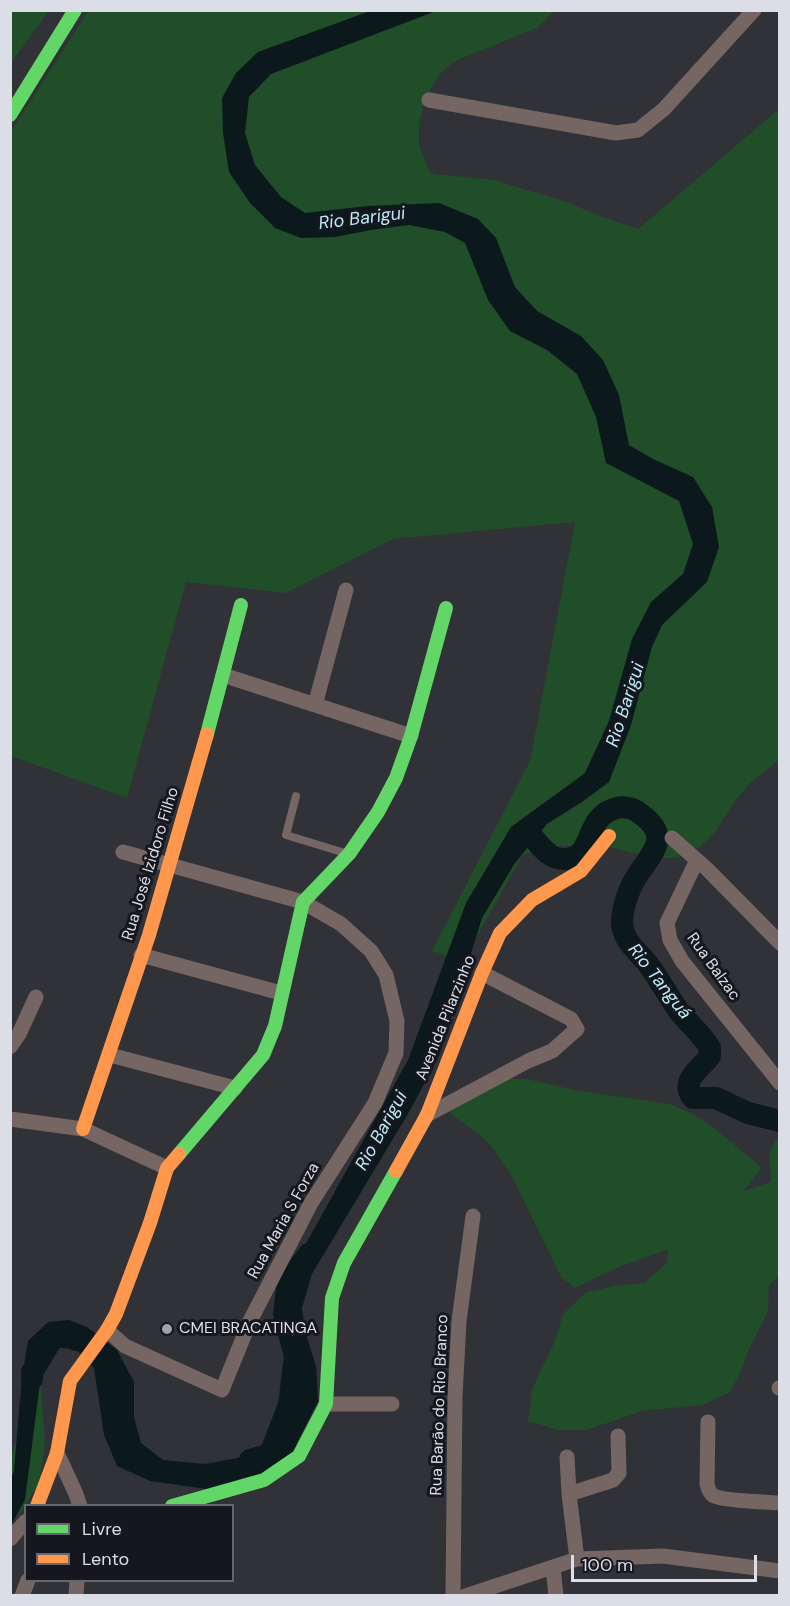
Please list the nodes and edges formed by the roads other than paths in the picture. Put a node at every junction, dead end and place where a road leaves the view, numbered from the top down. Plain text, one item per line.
1 (75, 10) edge
2 (754, 10) edge
3 (429, 100) dead end
4 (10, 115) edge
5 (346, 590) dead end
6 (241, 606) dead end
7 (446, 608) dead end
8 (223, 675) junction
9 (315, 705) junction
10 (411, 736) junction
11 (296, 796) dead end
12 (609, 836) dead end
13 (672, 838) dead end
14 (123, 852) dead end
15 (350, 854) junction
16 (169, 864) junction
17 (702, 865) junction
18 (303, 902) junction
19 (780, 943) edge
20 (141, 955) junction
21 (482, 973) junction
22 (281, 993) junction
23 (36, 997) dead end
24 (10, 1047) edge
25 (110, 1055) junction
26 (780, 1083) edge
27 (235, 1088) junction
28 (427, 1115) junction
29 (10, 1119) edge
30 (82, 1129) junction
31 (167, 1168) junction
32 (473, 1216) dead end
33 (105, 1332) junction
34 (326, 1404) junction
35 (392, 1404) dead end
36 (708, 1422) dead end
37 (618, 1436) dead end
38 (57, 1453) junction
39 (567, 1457) dead end
40 (569, 1494) junction
41 (780, 1503) edge
42 (38, 1504) edge
43 (79, 1504) edge
44 (179, 1504) edge
45 (24, 1523) edge
46 (10, 1539) edge
47 (577, 1559) junction
48 (553, 1567) junction
49 (780, 1571) edge
50 (28, 1582) edge
51 (22, 1596) edge
52 (453, 1596) edge
53 (465, 1596) edge
54 (556, 1596) edge

1 - 4 street
2 - 3 street
5 - 9 street
6 - 8 street, Rua José Izidoro Filho
7 - 10 street
8 - 9 street
8 - 16 street, Rua José Izidoro Filho
9 - 10 street
10 - 15 street
11 - 15 lane
12 - 21 street, Avenida Pilarzinho
13 - 17 street
14 - 16 street
15 - 18 street
16 - 18 street
16 - 20 street, Rua José Izidoro Filho
17 - 19 street
17 - 26 street, Rua Balzac
18 - 22 street
18 - 33 street, Rua Maria S Forza
20 - 22 street
20 - 25 street, Rua José Izidoro Filho
21 - 28 street, Avenida Pilarzinho
21 - 28 street
22 - 27 street
23 - 24 street
25 - 27 street
25 - 30 street, Rua José Izidoro Filho
27 - 31 street
28 - 34 street, Avenida Pilarzinho
29 - 30 street
30 - 31 street
31 - 33 street
32 - 52 street, Rua Barão do Rio Branco
33 - 38 street
34 - 35 street
34 - 44 street, Avenida Pilarzinho
36 - 41 street
37 - 40 street
38 - 42 street
38 - 43 street
39 - 40 street
40 - 47 street
45 - 46 street
47 - 48 street
47 - 49 street
48 - 53 street
48 - 54 street
50 - 51 street

